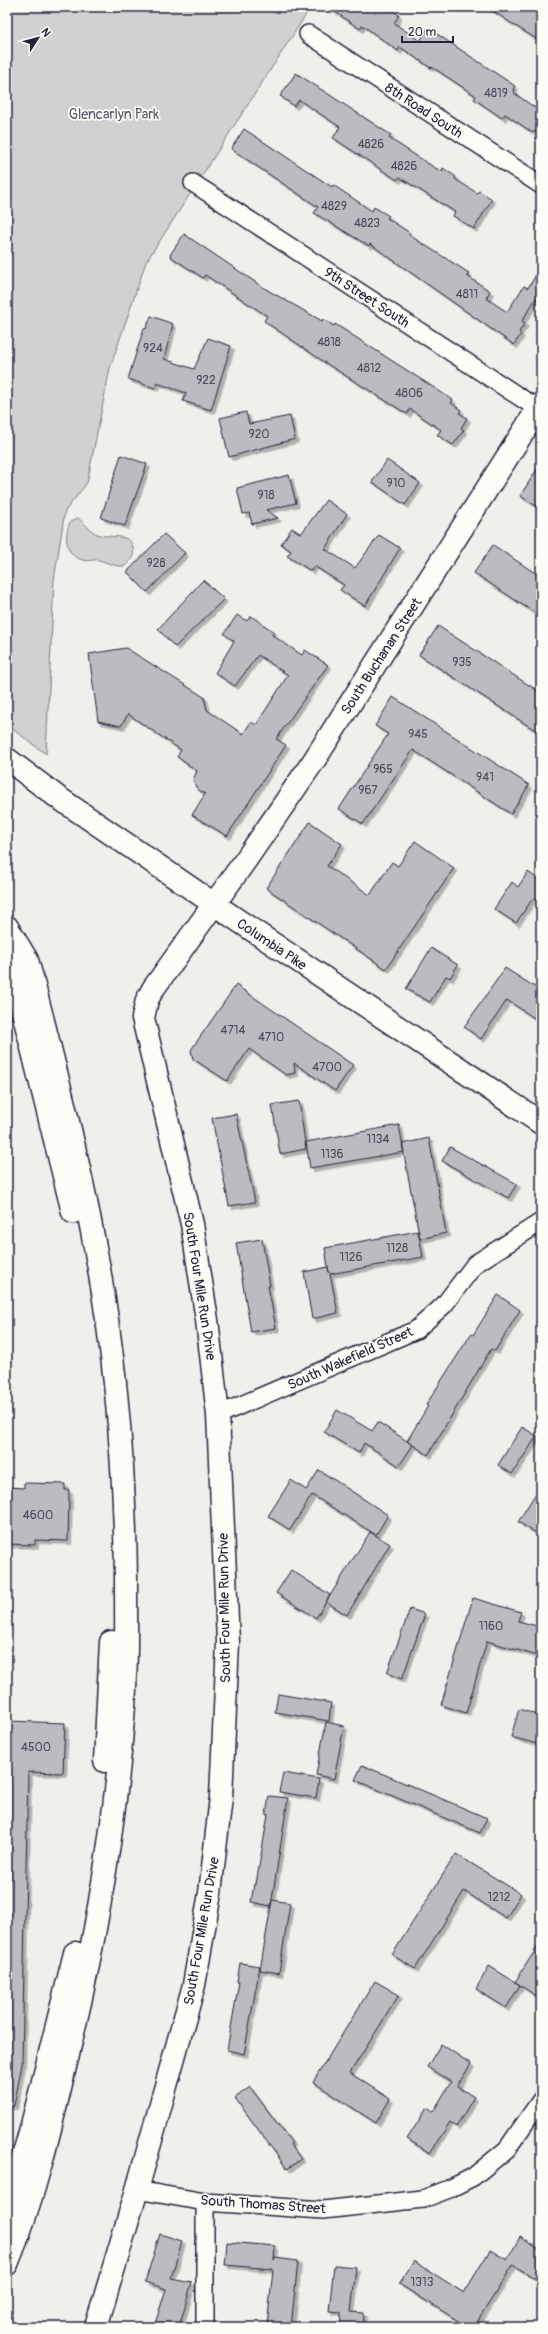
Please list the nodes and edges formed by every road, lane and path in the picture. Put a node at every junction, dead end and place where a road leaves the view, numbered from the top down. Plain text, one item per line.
1 (308, 34) dead end
2 (193, 183) dead end
3 (541, 185) edge
4 (540, 408) edge
5 (7, 759) edge
6 (214, 904) junction
7 (7, 927) edge
8 (7, 960) edge
9 (541, 1123) edge
10 (541, 1222) edge
11 (218, 1415) junction
12 (541, 2100) edge
13 (137, 2190) junction
14 (206, 2202) junction
15 (7, 2213) edge
16 (7, 2264) edge
17 (96, 2327) edge
18 (205, 2327) edge

1 - 3 street, 8th Road South
2 - 4 street, 9th Street South
4 - 6 main road, South Buchanan Street
5 - 6 main road, Columbia Pike
6 - 9 main road, Columbia Pike
6 - 11 main road, South Four Mile Run Drive
7 - 16 main road
8 - 15 main road
10 - 11 street, South Wakefield Street
11 - 13 main road, South Four Mile Run Drive
12 - 14 street, South Thomas Street
13 - 14 street, South Thomas Street
13 - 17 main road, South Four Mile Run Drive
14 - 18 street

